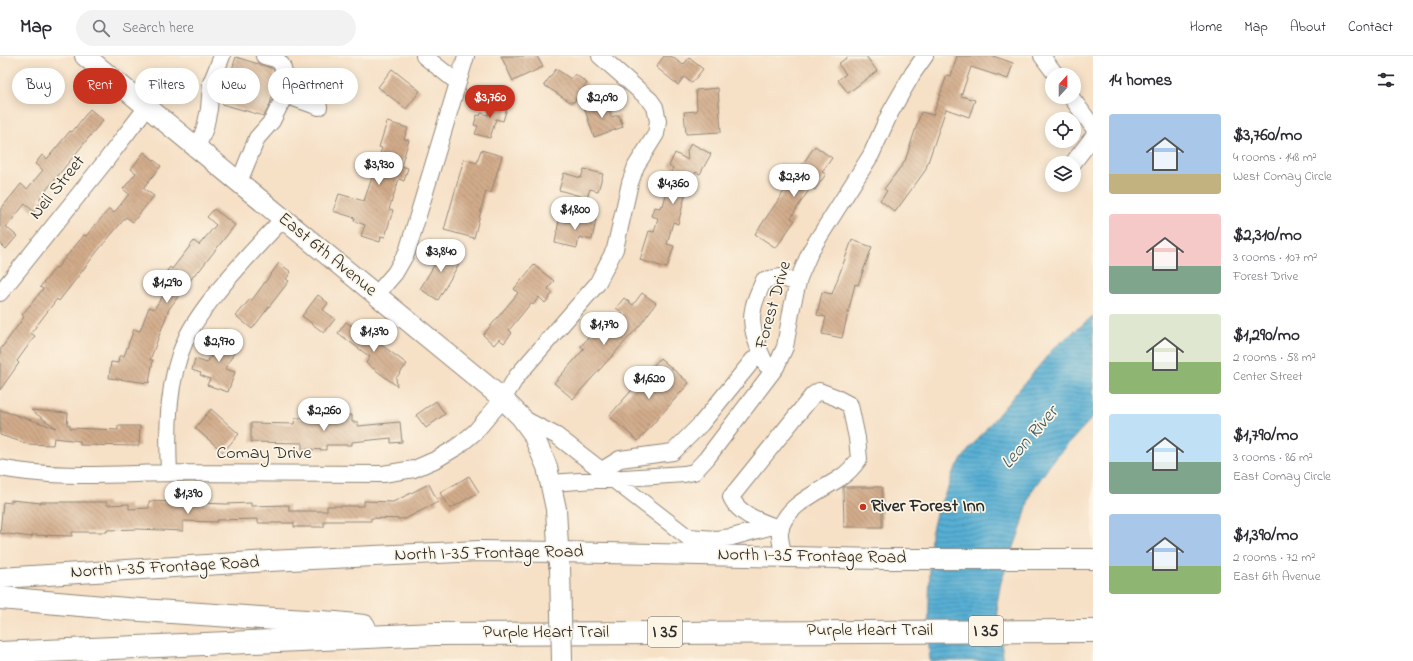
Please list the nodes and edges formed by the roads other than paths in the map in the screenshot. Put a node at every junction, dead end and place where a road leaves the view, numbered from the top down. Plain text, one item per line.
1 (85, 56) edge
2 (222, 56) edge
3 (264, 56) edge
4 (424, 56) edge
5 (466, 56) edge
6 (600, 56) edge
7 (925, 56) edge
8 (1042, 56) edge
9 (283, 68) edge
10 (1051, 68) edge
11 (457, 82) junction
12 (280, 104) edge
13 (310, 104) edge
14 (1076, 104) edge
15 (147, 107) junction
16 (319, 107) dead end
17 (1093, 127) edge
18 (1093, 137) edge
19 (198, 148) junction
20 (1078, 156) edge
21 (239, 182) junction
22 (283, 218) junction
23 (797, 284) junction
24 (0, 293) edge
25 (376, 295) junction
26 (762, 356) junction
27 (771, 374) junction
28 (503, 399) junction
29 (521, 417) junction
30 (0, 468) edge
31 (169, 473) junction
32 (608, 474) junction
33 (550, 483) junction
34 (777, 527) junction
35 (688, 537) junction
36 (711, 555) junction
37 (784, 557) junction
38 (559, 559) junction
39 (1093, 559) edge
40 (0, 578) edge
41 (0, 598) edge
42 (1085, 631) edge
43 (435, 634) junction
44 (0, 653) edge
45 (562, 661) edge

1 - 15 main road, East 6th Avenue
2 - 19 street
3 - 9 street
4 - 11 street
5 - 11 street
6 - 28 street, Comay Drive
7 - 23 street, Forest Drive
8 - 10 street
11 - 25 street
12 - 21 street
13 - 16 street
14 - 17 street
15 - 19 main road, East 6th Avenue
15 - 24 street, Neil Street
18 - 20 street
19 - 21 main road, East 6th Avenue
21 - 22 main road, East 6th Avenue
22 - 25 main road, East 6th Avenue
22 - 31 street
23 - 26 street
23 - 27 street, Forest Drive
25 - 28 main road, East 6th Avenue
26 - 27 street
26 - 32 street
27 - 32 street, Forest Drive
28 - 29 main road, East 6th Avenue
28 - 31 street, Comay Drive
29 - 32 street
29 - 33 main road, East 6th Avenue
30 - 31 street, Comay Drive
32 - 33 street, Forest Drive
32 - 35 street
33 - 38 main road, East 6th Avenue
34 - 34 street
34 - 35 street
34 - 37 street
35 - 36 street
36 - 37 main road, North I-35 Frontage Road
36 - 38 main road, North I-35 Frontage Road
37 - 39 main road, North I-35 Frontage Road
38 - 40 main road, North I-35 Frontage Road
38 - 45 main road, East 6th Avenue, bridge
41 - 43 highway
42 - 43 highway, Purple Heart Trail / I 35
43 - 44 highway, Purple Heart Trail / I 35

